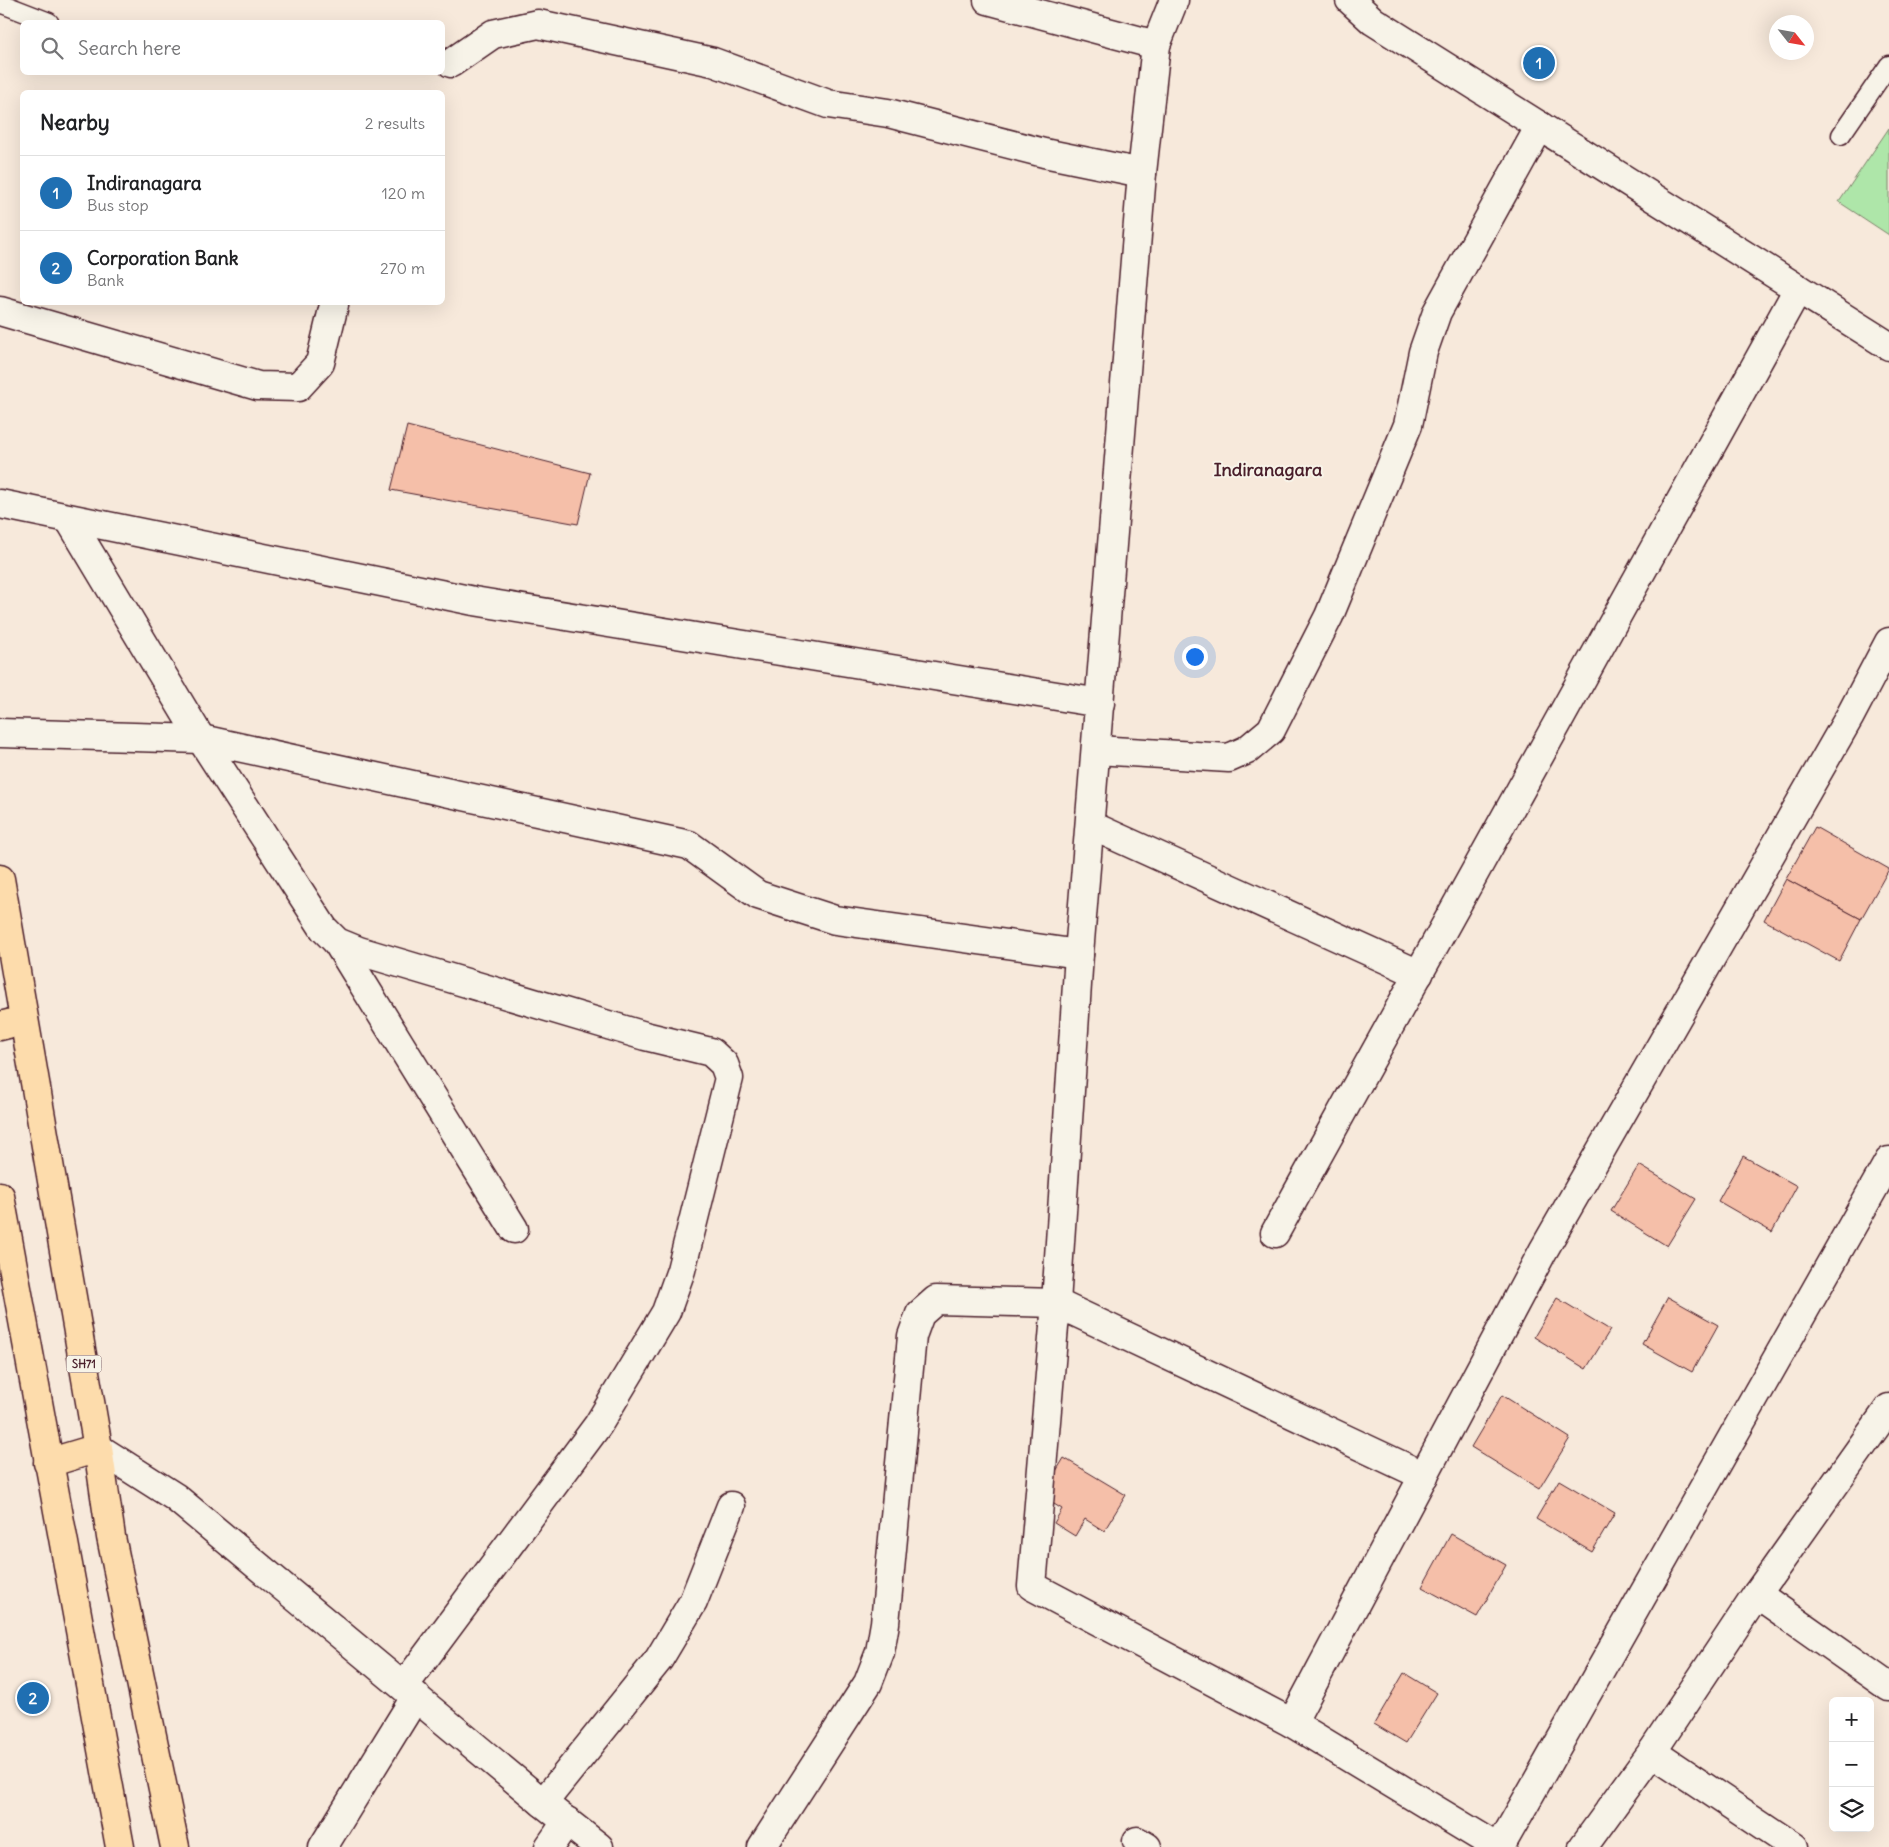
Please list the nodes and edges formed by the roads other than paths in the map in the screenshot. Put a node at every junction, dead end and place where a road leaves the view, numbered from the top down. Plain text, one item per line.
1 (988, 0) edge
2 (1174, 0) edge
3 (1350, 0) edge
4 (0, 3) edge
5 (44, 20) edge
6 (1156, 45) junction
7 (451, 63) dead end
8 (1889, 65) edge
9 (1540, 126) junction
10 (1841, 135) dead end
11 (1142, 173) junction
12 (1798, 289) junction
13 (334, 305) dead end
14 (0, 311) edge
15 (1889, 346) edge
16 (0, 504) edge
17 (69, 519) junction
18 (1889, 642) edge
19 (1100, 703) junction
20 (0, 733) edge
21 (201, 740) junction
22 (1096, 750) junction
23 (1090, 824) junction
24 (0, 879) edge
25 (337, 942) junction
26 (1079, 954) junction
27 (1419, 974) junction
28 (12, 1023) edge
29 (1889, 1162) edge
30 (0, 1196) edge
31 (514, 1229) dead end
32 (1275, 1233) dead end
33 (4, 1254) edge
34 (1056, 1304) junction
35 (1889, 1408) edge
36 (98, 1448) junction
37 (48, 1463) junction
38 (1424, 1476) junction
39 (731, 1506) dead end
40 (1756, 1594) junction
41 (1889, 1687) edge
42 (410, 1691) junction
43 (1292, 1723) junction
44 (1652, 1752) junction
45 (543, 1803) junction
46 (567, 1821) junction
47 (120, 1847) edge
48 (175, 1847) edge
49 (323, 1847) edge
50 (550, 1847) edge
51 (598, 1847) edge
52 (762, 1847) edge
53 (1498, 1847) edge
54 (1583, 1847) edge
55 (1794, 1847) edge

1 - 6 street
2 - 6 street
3 - 9 street
4 - 5 lane
6 - 11 street
7 - 11 street
8 - 10 lane
9 - 12 street
9 - 22 street
11 - 19 street
12 - 15 street
12 - 27 street
13 - 14 street
16 - 17 street
17 - 19 street
17 - 21 street
18 - 38 street
19 - 22 street
20 - 21 street
21 - 25 street
21 - 26 street
22 - 23 street
23 - 26 street
23 - 27 street
24 - 28 main road, SH71
25 - 31 street
25 - 42 street
26 - 34 street
27 - 32 street
28 - 36 main road, SH71
29 - 53 street
30 - 33 main road
33 - 37 main road
34 - 38 street
34 - 43 street
34 - 52 street
35 - 40 street
36 - 37 main road
36 - 42 street
36 - 48 main road, SH71
37 - 47 main road
38 - 43 street
39 - 45 street
40 - 41 street
40 - 44 street
42 - 45 street
42 - 49 street
43 - 53 street
44 - 54 street
44 - 55 street
45 - 46 street
46 - 50 street
46 - 51 street

